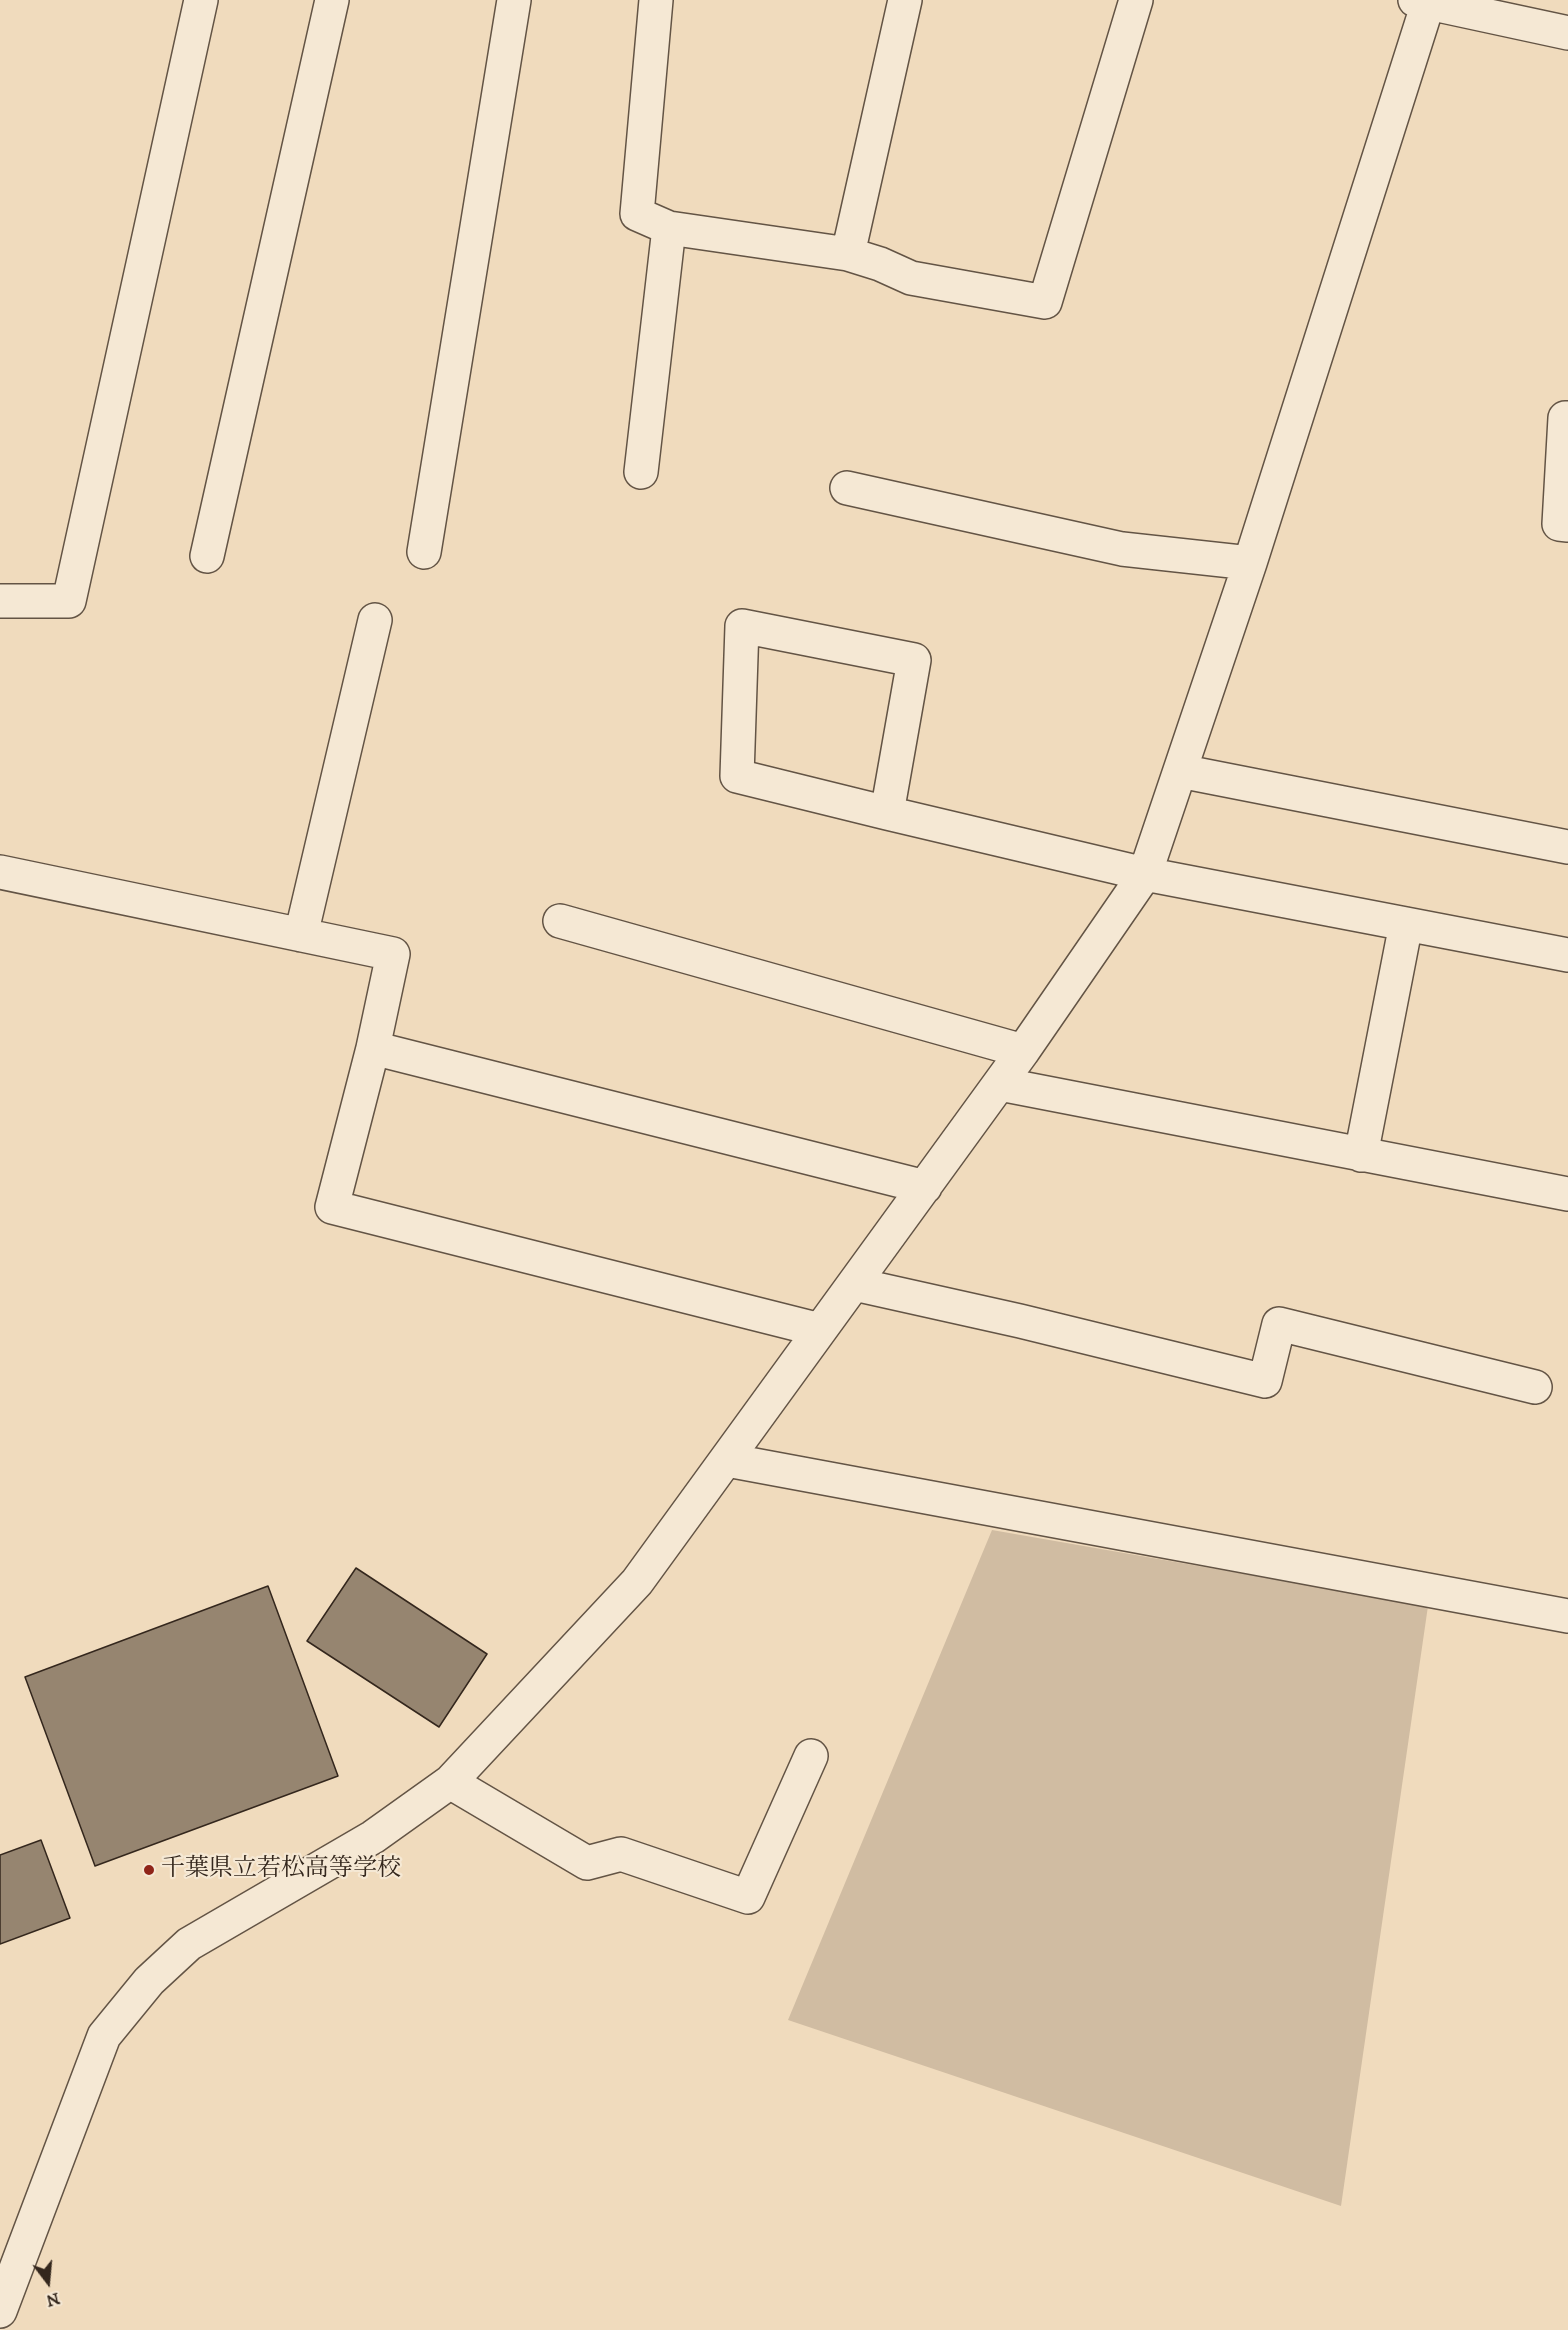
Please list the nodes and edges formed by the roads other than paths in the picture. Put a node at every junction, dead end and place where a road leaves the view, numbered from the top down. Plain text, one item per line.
1 (201, 0) edge
2 (332, 0) edge
3 (514, 0) edge
4 (656, 0) edge
5 (905, 0) edge
6 (1136, 0) edge
7 (1424, 1) edge
8 (1568, 33) edge
9 (669, 228) junction
10 (848, 254) junction
11 (1568, 418) edge
12 (641, 472) dead end
13 (847, 488) dead end
14 (1568, 525) edge
15 (424, 552) dead end
16 (207, 556) dead end
17 (1250, 563) junction
18 (0, 601) edge
19 (375, 620) dead end
20 (1180, 771) junction
21 (887, 813) junction
22 (1568, 847) edge
23 (0, 872) edge
24 (1145, 874) junction
25 (560, 921) dead end
26 (1406, 924) junction
27 (301, 935) junction
28 (1566, 946) edge
29 (373, 1048) junction
30 (1023, 1051) junction
31 (1000, 1084) junction
32 (1361, 1155) junction
33 (925, 1187) junction
34 (1568, 1194) edge
35 (854, 1284) junction
36 (820, 1330) junction
37 (1535, 1387) dead end
38 (727, 1460) junction
39 (1568, 1616) edge
40 (811, 1756) dead end
41 (450, 1782) junction
42 (0, 2311) edge

1 - 18 street
2 - 16 street
3 - 15 street
4 - 9 street
5 - 10 street
6 - 10 street
7 - 8 street
7 - 17 street
9 - 10 street
9 - 12 street
11 - 14 street
13 - 17 street
17 - 20 street
19 - 27 street
20 - 22 street
20 - 24 street
21 - 21 street
21 - 24 street
23 - 27 street
24 - 26 street
24 - 30 street
25 - 30 street
26 - 28 street
26 - 32 street
27 - 29 street
29 - 33 street
29 - 36 street
30 - 31 street
31 - 32 street
31 - 33 street
32 - 34 street
33 - 35 street
35 - 36 street
35 - 37 street
36 - 38 street
38 - 39 street
38 - 41 street
40 - 41 street
41 - 42 street

